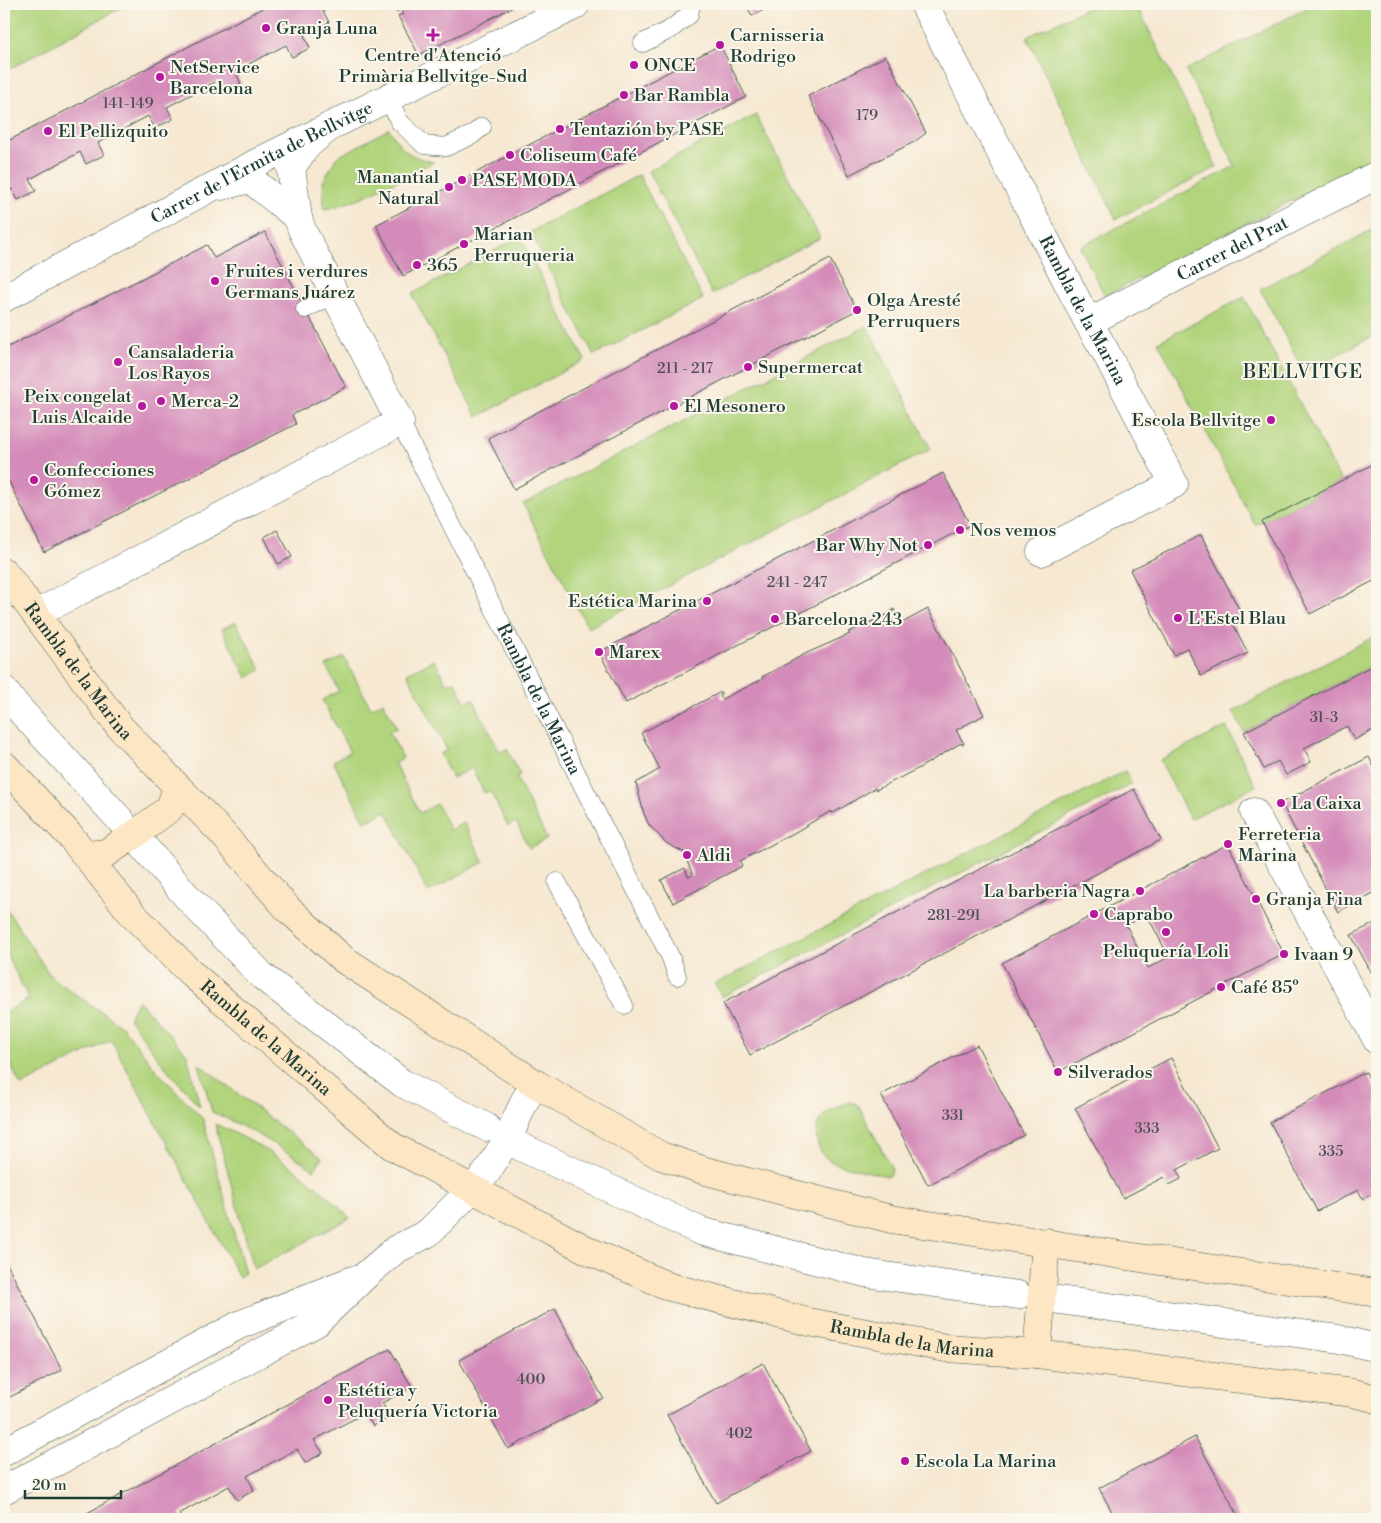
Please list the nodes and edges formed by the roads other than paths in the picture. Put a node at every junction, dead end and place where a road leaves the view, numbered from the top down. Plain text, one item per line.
1 (576, 4) edge
2 (692, 4) edge
3 (924, 4) edge
4 (643, 44) dead end
5 (388, 97) junction
6 (332, 125) junction
7 (482, 128) dead end
8 (1377, 175) edge
9 (202, 191) junction
10 (298, 218) junction
11 (335, 294) junction
12 (4, 298) edge
13 (305, 309) dead end
14 (1088, 322) junction
15 (400, 422) junction
16 (1041, 552) dead end
17 (4, 572) edge
18 (36, 614) junction
19 (4, 690) edge
20 (4, 766) edge
21 (177, 787) junction
22 (1254, 812) dead end
23 (121, 821) dead end
24 (144, 847) dead end
25 (86, 855) junction
26 (557, 882) dead end
27 (677, 976) dead end
28 (624, 1005) dead end
29 (1377, 1040) edge
30 (536, 1084) junction
31 (486, 1127) dead end
32 (519, 1146) dead end
33 (473, 1188) junction
34 (1046, 1242) junction
35 (366, 1275) junction
36 (1377, 1292) edge
37 (1018, 1294) dead end
38 (1052, 1299) dead end
39 (1377, 1348) edge
40 (1037, 1354) junction
41 (1377, 1399) edge
42 (4, 1452) edge
43 (4, 1490) edge

1 - 5 street, Carrer de l'Ermita de Bellvitge
2 - 4 lane
3 - 14 street, Rambla de la Marina
5 - 6 street, Carrer de l'Ermita de Bellvitge
5 - 7 lane
6 - 9 street, Carrer de l'Ermita de Bellvitge
6 - 10 street
8 - 14 street, Carrer del Prat
9 - 10 street
9 - 12 street, Carrer de l'Ermita de Bellvitge
10 - 11 street
11 - 13 lane
11 - 15 street
14 - 16 street, Rambla de la Marina
15 - 18 street
15 - 27 lane, Rambla de la Marina
17 - 18 street, Rambla de la Marina
18 - 21 street, Rambla de la Marina
19 - 23 street
20 - 25 street, Rambla de la Marina
21 - 25 street
21 - 30 street, Rambla de la Marina
22 - 29 street
24 - 31 street
25 - 33 street, Rambla de la Marina
26 - 28 lane
30 - 33 street
30 - 34 street, Rambla de la Marina
32 - 37 street
33 - 35 street
33 - 40 street, Rambla de la Marina
34 - 36 street, Rambla de la Marina
34 - 40 street
35 - 42 street
35 - 43 street
38 - 39 street
40 - 41 street, Rambla de la Marina

